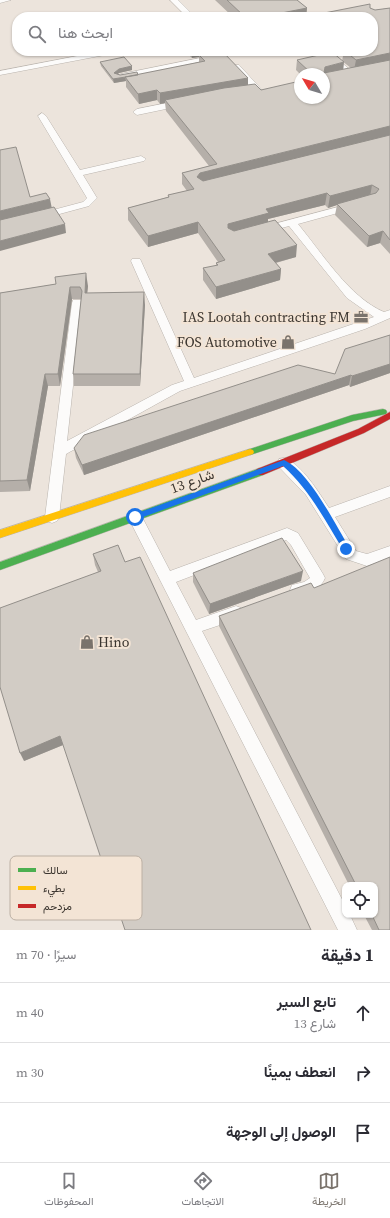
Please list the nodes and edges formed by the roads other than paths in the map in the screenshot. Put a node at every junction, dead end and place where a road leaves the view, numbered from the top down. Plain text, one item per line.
1 (7, 0) edge
2 (174, 0) edge
3 (0, 1) edge
4 (186, 12) edge
5 (90, 56) edge
6 (330, 56) edge
7 (0, 74) edge
8 (120, 76) edge
9 (338, 78) edge
10 (258, 90) junction
11 (269, 90) edge
12 (245, 92) edge
13 (192, 101) edge
14 (137, 112) dead end
15 (42, 116) dead end
16 (141, 159) dead end
17 (78, 173) junction
18 (363, 203) edge
19 (29, 218) edge
20 (291, 222) junction
21 (254, 232) edge
22 (136, 260) dead end
23 (77, 303) edge
24 (387, 315) edge
25 (190, 382) junction
26 (390, 413) edge
27 (60, 451) junction
28 (284, 463) junction
29 (390, 491) edge
30 (325, 515) junction
31 (52, 517) junction
32 (135, 517) junction
33 (0, 534) edge
34 (390, 552) edge
35 (0, 566) edge
36 (167, 579) junction
37 (282, 596) edge
38 (252, 607) edge
39 (192, 628) junction
40 (348, 930) edge

1 - 3 lane
2 - 4 lane
5 - 7 lane
6 - 9 lane
8 - 10 lane
10 - 11 lane
10 - 12 lane
13 - 14 lane
15 - 17 lane
16 - 17 lane
17 - 19 lane
18 - 20 lane
20 - 21 lane
20 - 24 lane
22 - 25 lane
23 - 27 lane
24 - 25 lane
25 - 27 lane
26 - 28 street, شارع 13
26 - 31 street, شارع 13
27 - 31 lane
28 - 30 lane
28 - 32 street, شارع 13
29 - 30 lane
30 - 34 lane
31 - 33 street, شارع 13
32 - 35 street, شارع 13
32 - 36 lane
36 - 37 lane
36 - 39 lane
38 - 39 lane
39 - 40 lane

